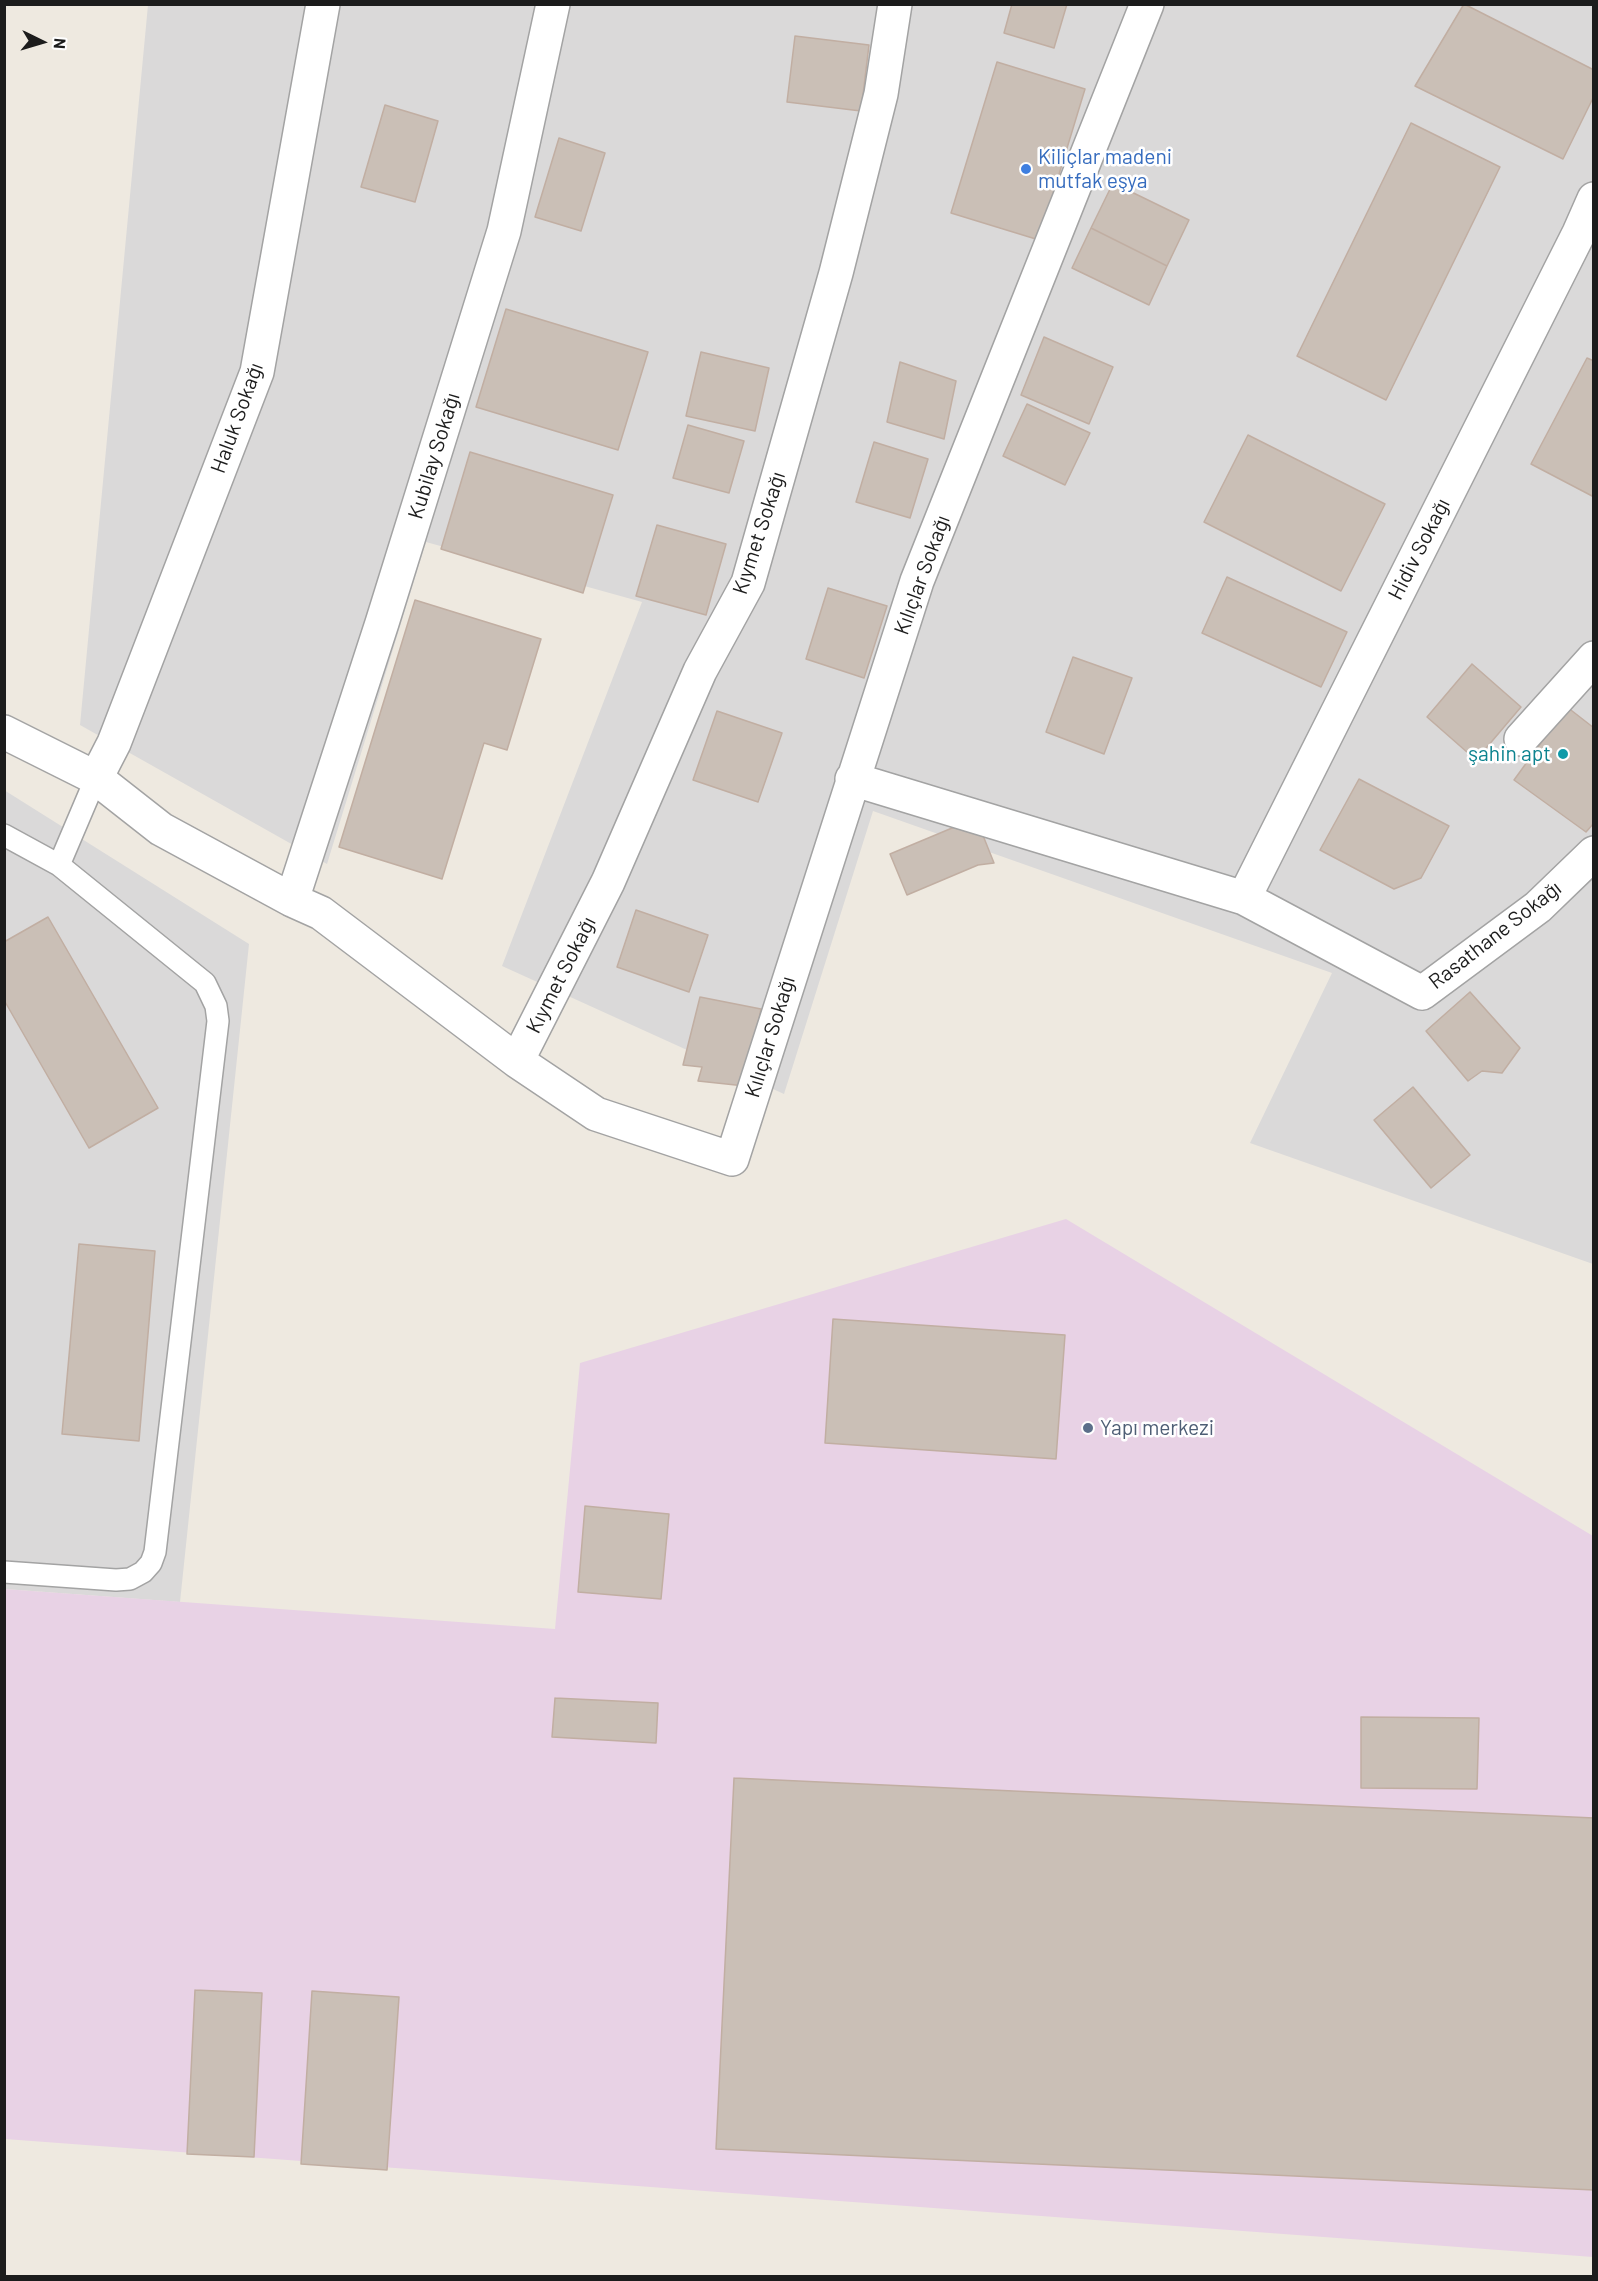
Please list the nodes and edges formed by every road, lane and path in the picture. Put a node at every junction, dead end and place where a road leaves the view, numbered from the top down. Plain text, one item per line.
1 (323, 4) edge
2 (553, 4) edge
3 (895, 4) edge
4 (1147, 4) edge
5 (1593, 199) edge
6 (1593, 658) edge
7 (4, 732) edge
8 (1521, 739) dead end
9 (96, 778) junction
10 (852, 779) junction
11 (4, 835) edge
12 (1593, 853) edge
13 (59, 864) junction
14 (1244, 898) junction
15 (292, 900) junction
16 (516, 1061) junction
17 (4, 1572) edge

1 - 9 street, Haluk Sokağı
2 - 15 street, Kubilay Sokağı
3 - 16 street, Kıymet Sokağı
4 - 10 street, Kılıçlar Sokağı
5 - 14 street, Hidiv Sokağı
6 - 8 street
7 - 9 street
9 - 13 lane
9 - 15 street
10 - 14 street
10 - 16 street, Kılıçlar Sokağı
11 - 13 lane
12 - 14 street, Rasathane Sokağı
13 - 17 lane
15 - 16 street

